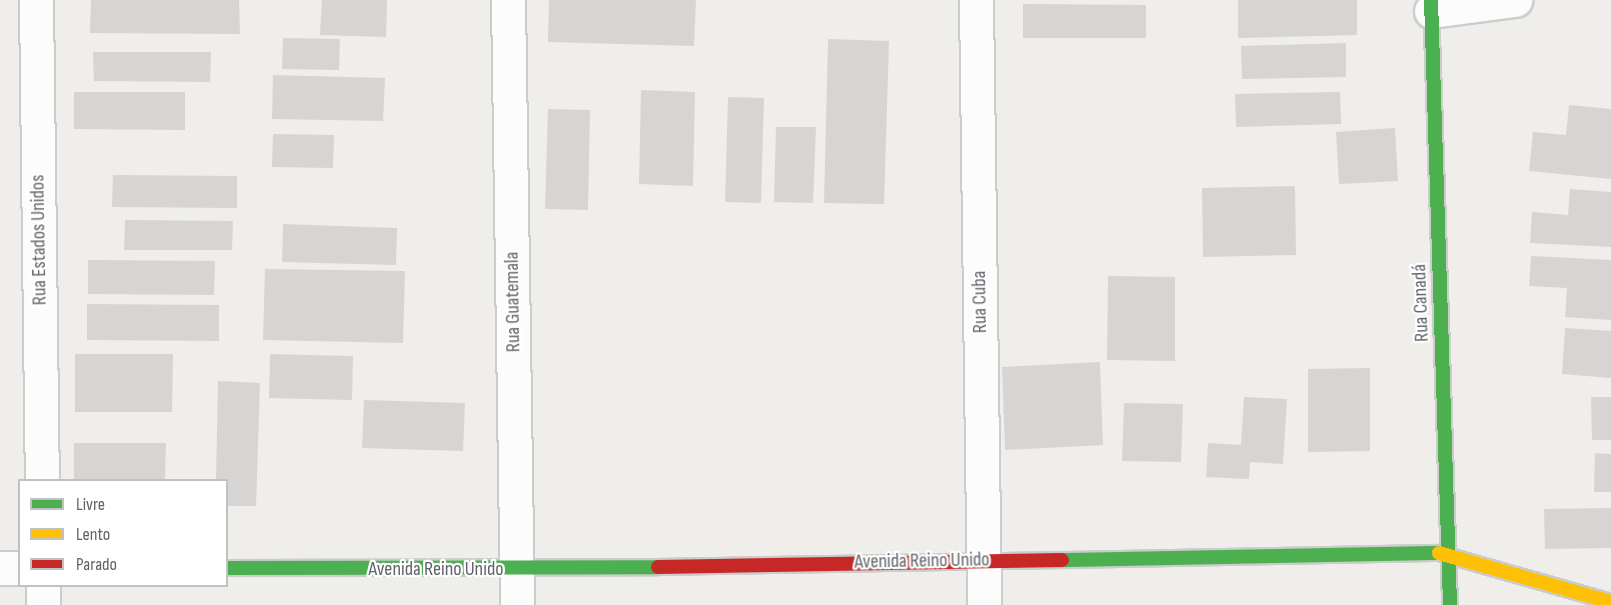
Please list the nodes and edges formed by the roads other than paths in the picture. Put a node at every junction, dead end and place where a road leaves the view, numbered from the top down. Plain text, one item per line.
1 (36, 0) edge
2 (508, 0) edge
3 (976, 0) edge
4 (1515, 0) edge
5 (1431, 6) edge
6 (42, 479) edge
7 (1448, 552) junction
8 (984, 560) junction
9 (0, 568) edge
10 (18, 568) edge
11 (228, 568) edge
12 (517, 570) junction
13 (43, 587) edge
14 (1611, 602) edge
15 (43, 605) edge
16 (517, 605) edge
17 (984, 605) edge
18 (1450, 605) edge

1 - 6 street, Rua Estados Unidos
2 - 12 street, Rua Guatemala
3 - 8 street, Rua Cuba
4 - 5 street
5 - 7 street, Rua Canadá
7 - 8 street, Avenida Reino Unido
7 - 14 street, Avenida Reino Unido
7 - 18 street, Rua Canadá
8 - 12 street, Avenida Reino Unido
8 - 17 street, Rua Cuba
9 - 10 street
11 - 12 street, Avenida Reino Unido
12 - 16 street, Rua Guatemala
13 - 15 street

